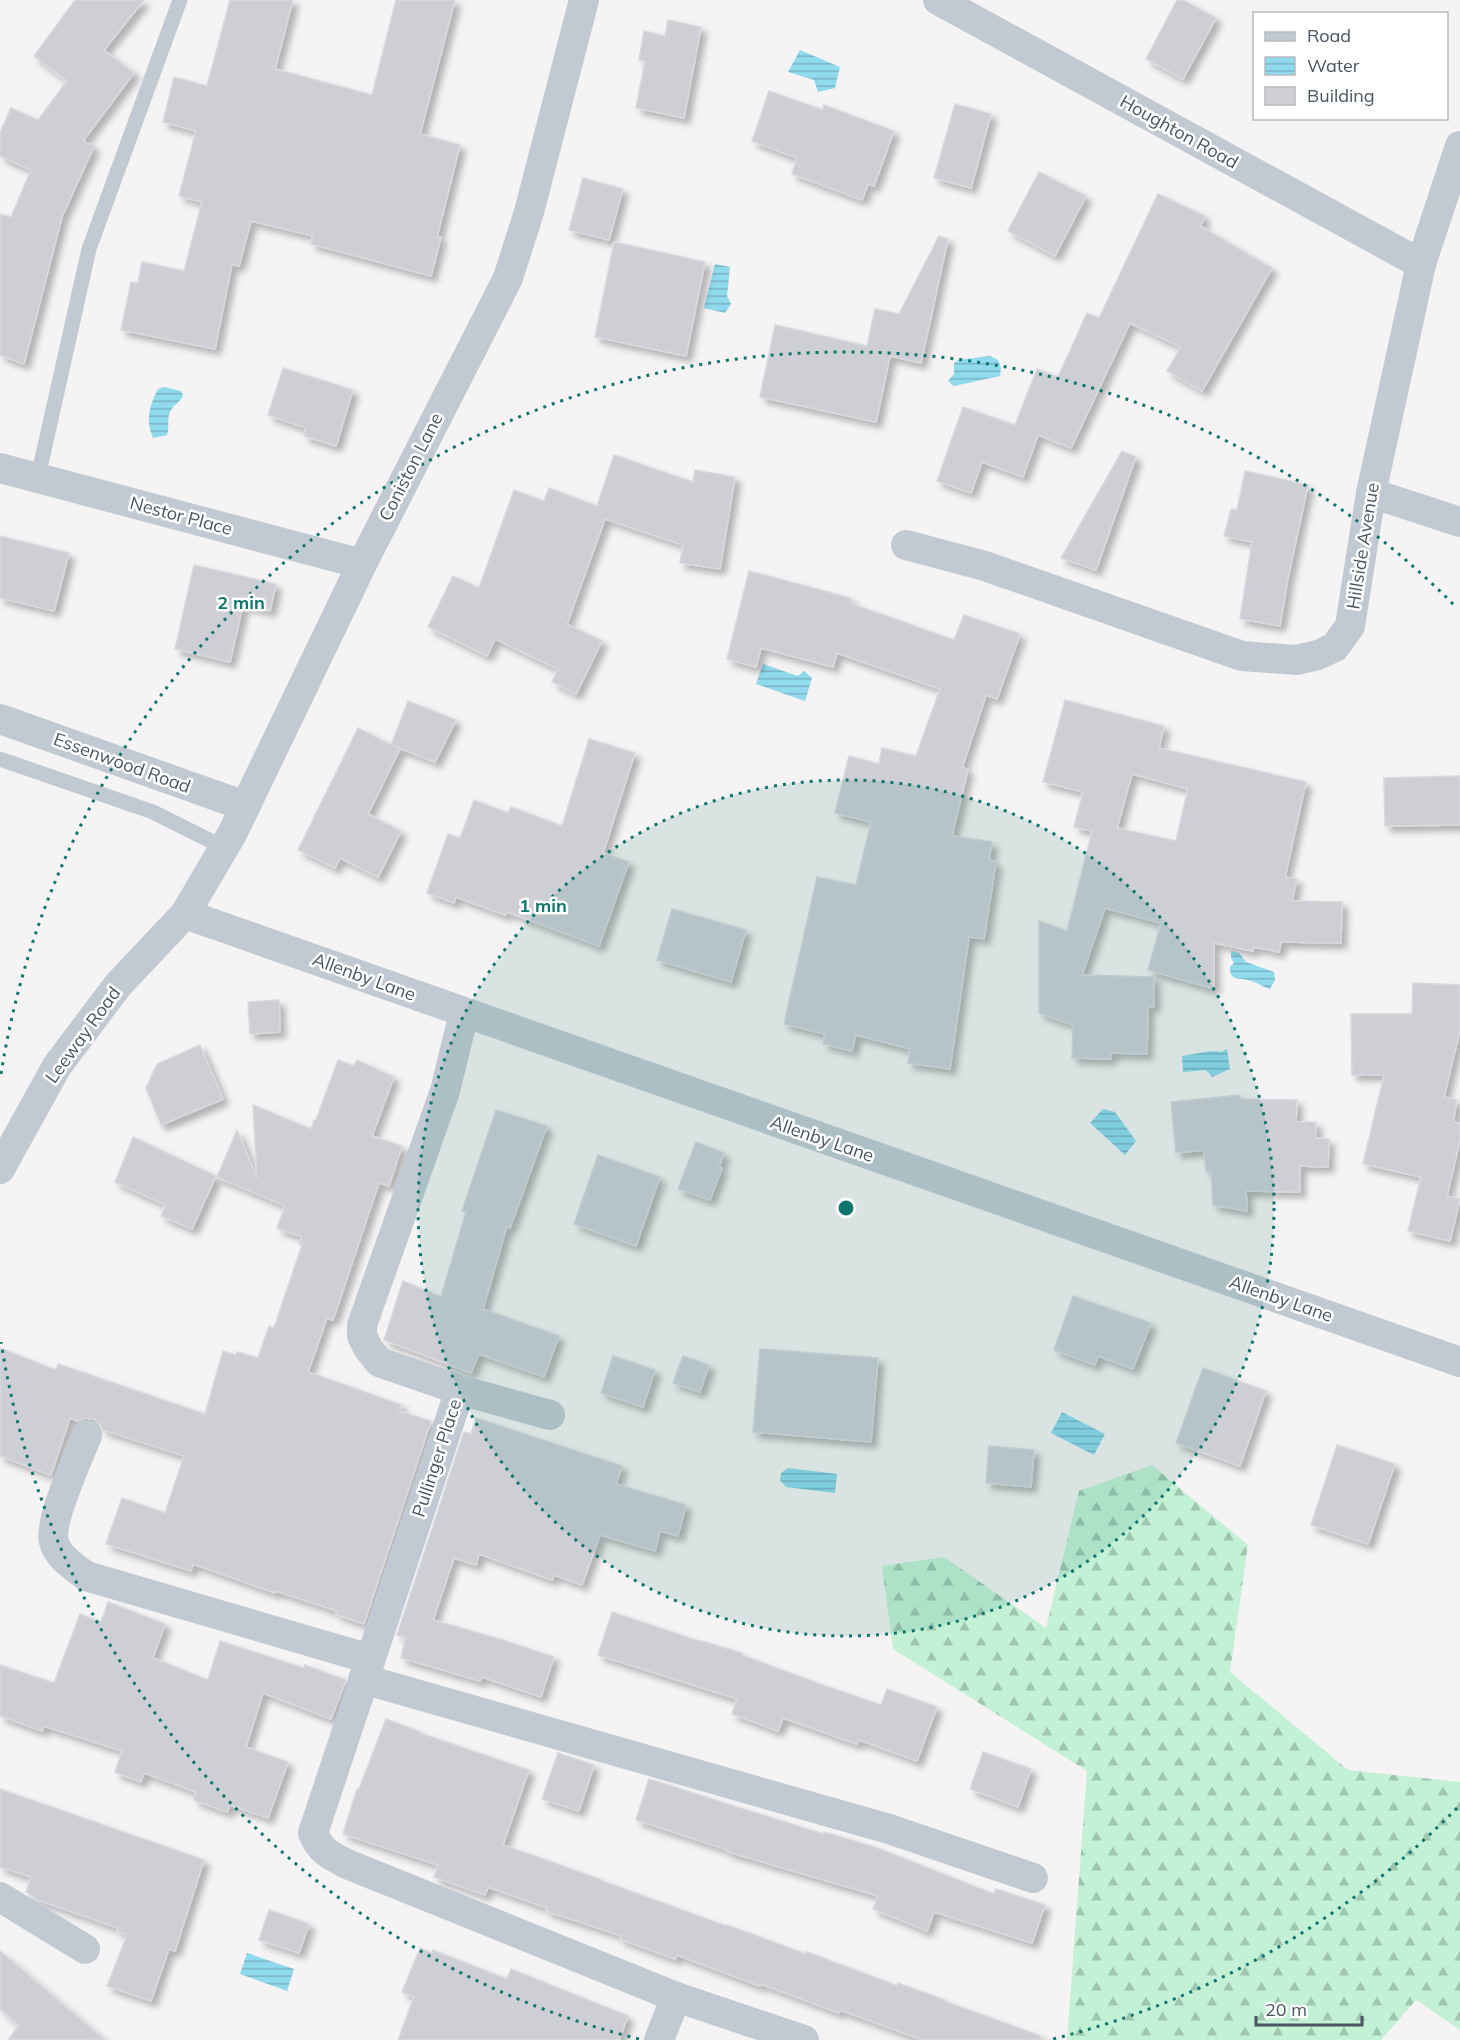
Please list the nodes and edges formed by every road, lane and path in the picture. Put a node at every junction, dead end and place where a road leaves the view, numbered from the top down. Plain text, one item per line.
1 (180, 0) edge
2 (584, 0) edge
3 (938, 0) edge
4 (1460, 146) edge
5 (1421, 264) junction
6 (0, 468) edge
7 (38, 477) junction
8 (1371, 493) junction
9 (1460, 522) edge
10 (906, 545) dead end
11 (362, 564) junction
12 (0, 719) edge
13 (0, 759) edge
14 (245, 806) junction
15 (223, 847) junction
16 (185, 914) junction
17 (464, 1013) junction
18 (0, 1169) edge
19 (1460, 1362) edge
20 (460, 1390) junction
21 (550, 1415) dead end
22 (87, 1435) dead end
23 (367, 1669) junction
24 (1034, 1878) dead end
25 (0, 1897) edge
26 (85, 1949) dead end
27 (675, 1997) junction
28 (659, 2040) edge
29 (804, 2040) edge

1 - 7 lane
2 - 11 street, Coniston Lane
3 - 5 street, Houghton Road
4 - 5 street, Hillside Avenue
5 - 8 street, Hillside Avenue
6 - 7 street, Nestor Place
7 - 11 street, Nestor Place
8 - 9 street
8 - 10 street, Hillside Avenue
11 - 14 street, Coniston Lane
12 - 14 street, Essenwood Road
13 - 15 lane
14 - 15 street, Coniston Lane
15 - 16 street, Coniston Lane
16 - 17 street, Allenby Lane
16 - 18 street, Leeway Road
17 - 19 street, Allenby Lane
17 - 20 street, Pullinger Place
20 - 21 street
20 - 23 street, Pullinger Place
22 - 23 street
23 - 24 street
23 - 27 street, Pullinger Place
25 - 26 street
27 - 28 street
27 - 29 street

